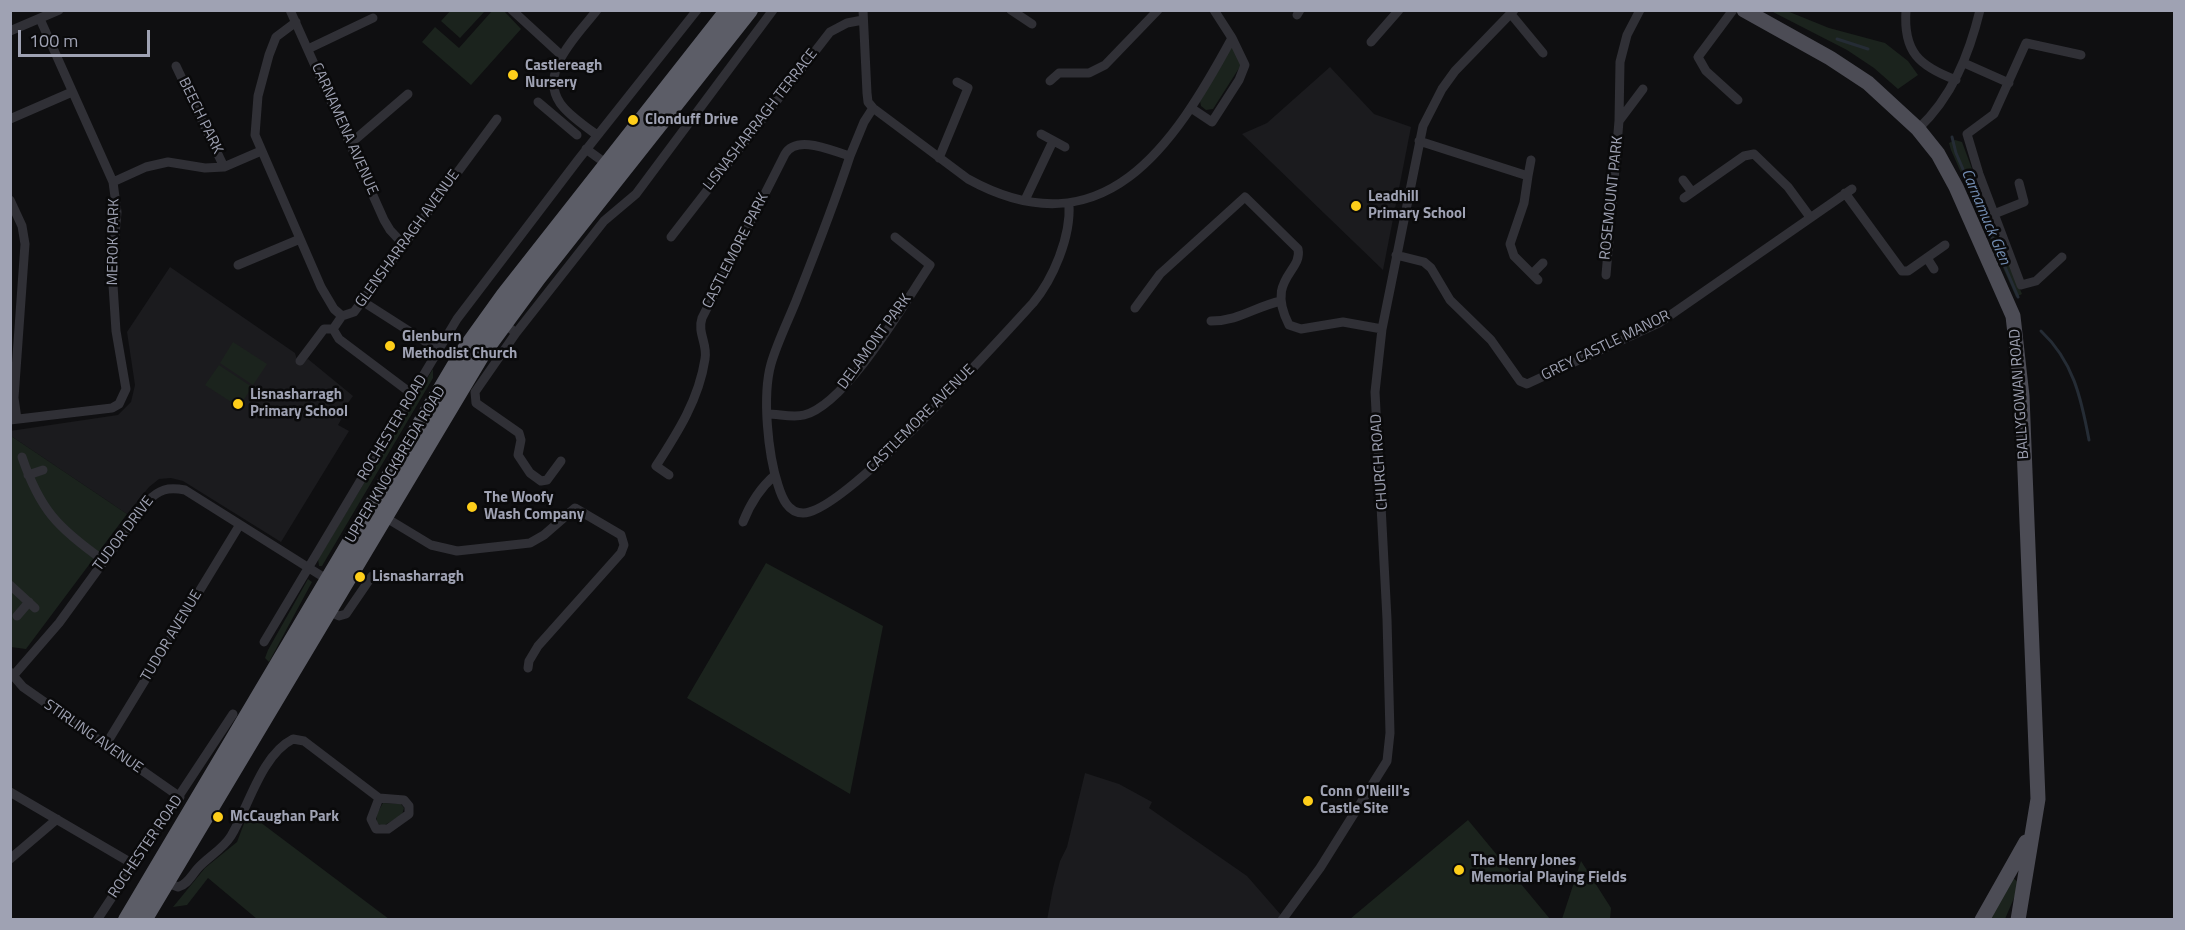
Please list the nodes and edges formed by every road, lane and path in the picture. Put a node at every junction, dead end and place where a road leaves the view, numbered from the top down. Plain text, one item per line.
1 (59, 10) edge
2 (291, 10) edge
3 (512, 10) edge
4 (597, 10) edge
5 (697, 10) edge
6 (729, 10) edge
7 (749, 10) edge
8 (773, 10) edge
9 (1011, 10) edge
10 (1158, 10) edge
11 (1214, 10) edge
12 (1399, 10) edge
13 (1640, 10) edge
14 (1733, 10) edge
15 (1744, 10) edge
16 (1906, 10) edge
17 (1980, 10) edge
18 (1509, 12) edge
19 (863, 15) edge
20 (373, 18) dead end
21 (40, 19) junction
22 (296, 22) junction
23 (1032, 24) dead end
24 (10, 32) edge
25 (1232, 38) junction
26 (1371, 42) dead end
27 (308, 49) junction
28 (1543, 53) dead end
29 (561, 55) junction
30 (2081, 55) dead end
31 (1964, 63) junction
32 (176, 66) dead end
33 (1956, 80) junction
34 (1050, 81) dead end
35 (957, 82) dead end
36 (2009, 83) junction
37 (968, 88) junction
38 (1643, 89) dead end
39 (72, 92) junction
40 (979, 93) dead end
41 (408, 94) dead end
42 (1737, 100) dead end
43 (538, 102) dead end
44 (873, 108) junction
45 (1191, 108) junction
46 (572, 115) junction
47 (10, 119) edge
48 (498, 119) dead end
49 (1619, 121) junction
50 (564, 124) junction
51 (1918, 129) junction
52 (1041, 134) dead end
53 (577, 135) dead end
54 (597, 135) junction
55 (1053, 141) junction
56 (1419, 141) junction
57 (351, 143) junction
58 (1065, 147) dead end
59 (261, 151) junction
60 (850, 156) junction
61 (939, 158) junction
62 (1531, 160) dead end
63 (602, 161) junction
64 (224, 167) junction
65 (1528, 176) junction
66 (1683, 180) dead end
67 (113, 182) junction
68 (2019, 183) dead end
69 (10, 200) edge
70 (1025, 200) junction
71 (1069, 204) junction
72 (1994, 214) junction
73 (1810, 217) junction
74 (671, 237) dead end
75 (895, 237) dead end
76 (300, 239) junction
77 (404, 244) junction
78 (1945, 245) dead end
79 (1396, 255) junction
80 (2062, 257) dead end
81 (1927, 258) junction
82 (1543, 263) dead end
83 (238, 265) dead end
84 (1934, 269) dead end
85 (1606, 275) dead end
86 (362, 301) junction
87 (1281, 301) junction
88 (1135, 308) dead end
89 (342, 316) junction
90 (1211, 321) dead end
91 (509, 328) junction
92 (333, 329) junction
93 (1382, 329) junction
94 (437, 349) junction
95 (300, 361) dead end
96 (412, 394) junction
97 (767, 414) junction
98 (14, 419) edge
99 (518, 455) junction
100 (22, 457) dead end
101 (508, 460) dead end
102 (561, 461) dead end
103 (43, 470) dead end
104 (28, 475) junction
105 (669, 475) dead end
106 (775, 475) junction
107 (383, 516) junction
108 (743, 522) dead end
109 (239, 526) junction
110 (103, 560) junction
111 (318, 574) junction
112 (372, 576) dead end
113 (10, 585) edge
114 (328, 611) junction
115 (17, 616) dead end
116 (264, 642) dead end
117 (528, 668) dead end
118 (12, 674) edge
119 (233, 714) dead end
120 (105, 746) junction
121 (10, 792) edge
122 (180, 797) junction
123 (380, 798) junction
124 (57, 819) junction
125 (2034, 823) junction
126 (10, 859) edge
127 (133, 864) junction
128 (160, 879) junction
129 (97, 920) edge
130 (127, 920) edge
131 (143, 920) edge
132 (1282, 920) edge
133 (1982, 920) edge
134 (2018, 920) edge

1 - 21 street
2 - 22 street, CARNAMENA AVENUE
3 - 29 street
4 - 29 street
5 - 54 street, ROCHESTER ROAD
6 - 63 highway, UPPER KNOCKBREDA ROAD
7 - 63 highway, UPPER KNOCKBREDA ROAD
8 - 91 street, UPPER KNOCKBREDA ROAD
9 - 23 street
10 - 34 street
11 - 25 street
12 - 26 street
13 - 49 street, ROSEMOUNT PARK
14 - 42 street
15 - 51 main road, BALLYGOWAN ROAD
16 - 33 street
17 - 31 street
18 - 28 street
18 - 56 street, CHURCH ROAD
19 - 44 street
19 - 74 street, LISNASHARRAGH TERRACE
20 - 27 street
21 - 24 street
21 - 39 street, MEROK PARK
22 - 27 street, CARNAMENA AVENUE
22 - 59 street
25 - 45 street
25 - 45 street
27 - 57 street, CARNAMENA AVENUE
29 - 46 street
30 - 36 street
31 - 33 street
31 - 36 street
32 - 64 street, BEECH PARK
33 - 51 street
35 - 37 street
36 - 72 street
37 - 40 street
37 - 61 street
38 - 49 street, ROSEMOUNT PARK
39 - 47 street
39 - 67 street, MEROK PARK
41 - 57 street
43 - 50 street
44 - 60 street, CASTLEMORE AVENUE
44 - 61 street
45 - 71 street
46 - 50 street
46 - 54 street
48 - 77 street, GLENSHARRAGH AVENUE
49 - 85 street, ROSEMOUNT PARK
50 - 53 street
51 - 125 main road, BALLYGOWAN ROAD
52 - 55 street
54 - 63 street, ROCHESTER ROAD
55 - 58 street
55 - 70 street
56 - 65 street
56 - 79 street, CHURCH ROAD
57 - 77 street, CARNAMENA AVENUE
59 - 64 street
59 - 76 street
60 - 97 street, CASTLEMORE AVENUE
60 - 105 street, CASTLEMORE PARK
61 - 70 street
62 - 65 street
63 - 91 highway, UPPER KNOCKBREDA ROAD
63 - 94 street, ROCHESTER ROAD
63 - 111 highway, UPPER KNOCKBREDA ROAD
64 - 67 street
65 - 82 street
66 - 73 street
67 - 98 street, MEROK PARK
68 - 72 street
69 - 98 street
70 - 71 street
71 - 106 street, CASTLEMORE AVENUE
72 - 80 street
73 - 79 street, GREY CASTLE MANOR
73 - 81 street, GREY CASTLE MANOR
75 - 97 street, DELAMONT PARK
76 - 83 street
76 - 89 street
77 - 86 street, GLENSHARRAGH AVENUE
78 - 81 street
79 - 93 street, CHURCH ROAD
81 - 84 street
86 - 89 street, GLENSHARRAGH AVENUE
86 - 94 street
87 - 88 street
87 - 90 street
87 - 93 street
89 - 92 street, GLENSHARRAGH AVENUE
91 - 99 street, UPPER KNOCKBREDA ROAD
91 - 107 highway, UPPER KNOCKBREDA ROAD
92 - 95 street, GLENSHARRAGH AVENUE
92 - 96 street
93 - 132 street, CHURCH ROAD
94 - 96 street, ROCHESTER ROAD
96 - 111 street, ROCHESTER ROAD
97 - 106 street, CASTLEMORE AVENUE
99 - 101 street
99 - 102 street
100 - 104 street
103 - 104 street
104 - 110 street
106 - 108 street
107 - 114 highway, UPPER KNOCKBREDA ROAD
107 - 117 street
109 - 110 street, TUDOR DRIVE
109 - 111 street, TUDOR DRIVE
109 - 120 street, TUDOR AVENUE
110 - 118 street, TUDOR DRIVE
111 - 116 street, ROCHESTER ROAD
111 - 128 highway, UPPER KNOCKBREDA ROAD
112 - 114 street
113 - 115 street
114 - 128 highway, UPPER KNOCKBREDA ROAD
118 - 120 street, STIRLING AVENUE
119 - 122 street, ROCHESTER ROAD
120 - 122 street, STIRLING AVENUE
121 - 124 street
122 - 127 street, ROCHESTER ROAD
123 - 123 street
123 - 128 street
124 - 126 street
124 - 127 street
125 - 133 main road, BALLYGOWAN ROAD
125 - 134 main road, BALLYGOWAN ROAD
127 - 129 street, ROCHESTER ROAD
128 - 130 highway, UPPER KNOCKBREDA ROAD
128 - 131 highway, UPPER KNOCKBREDA ROAD

